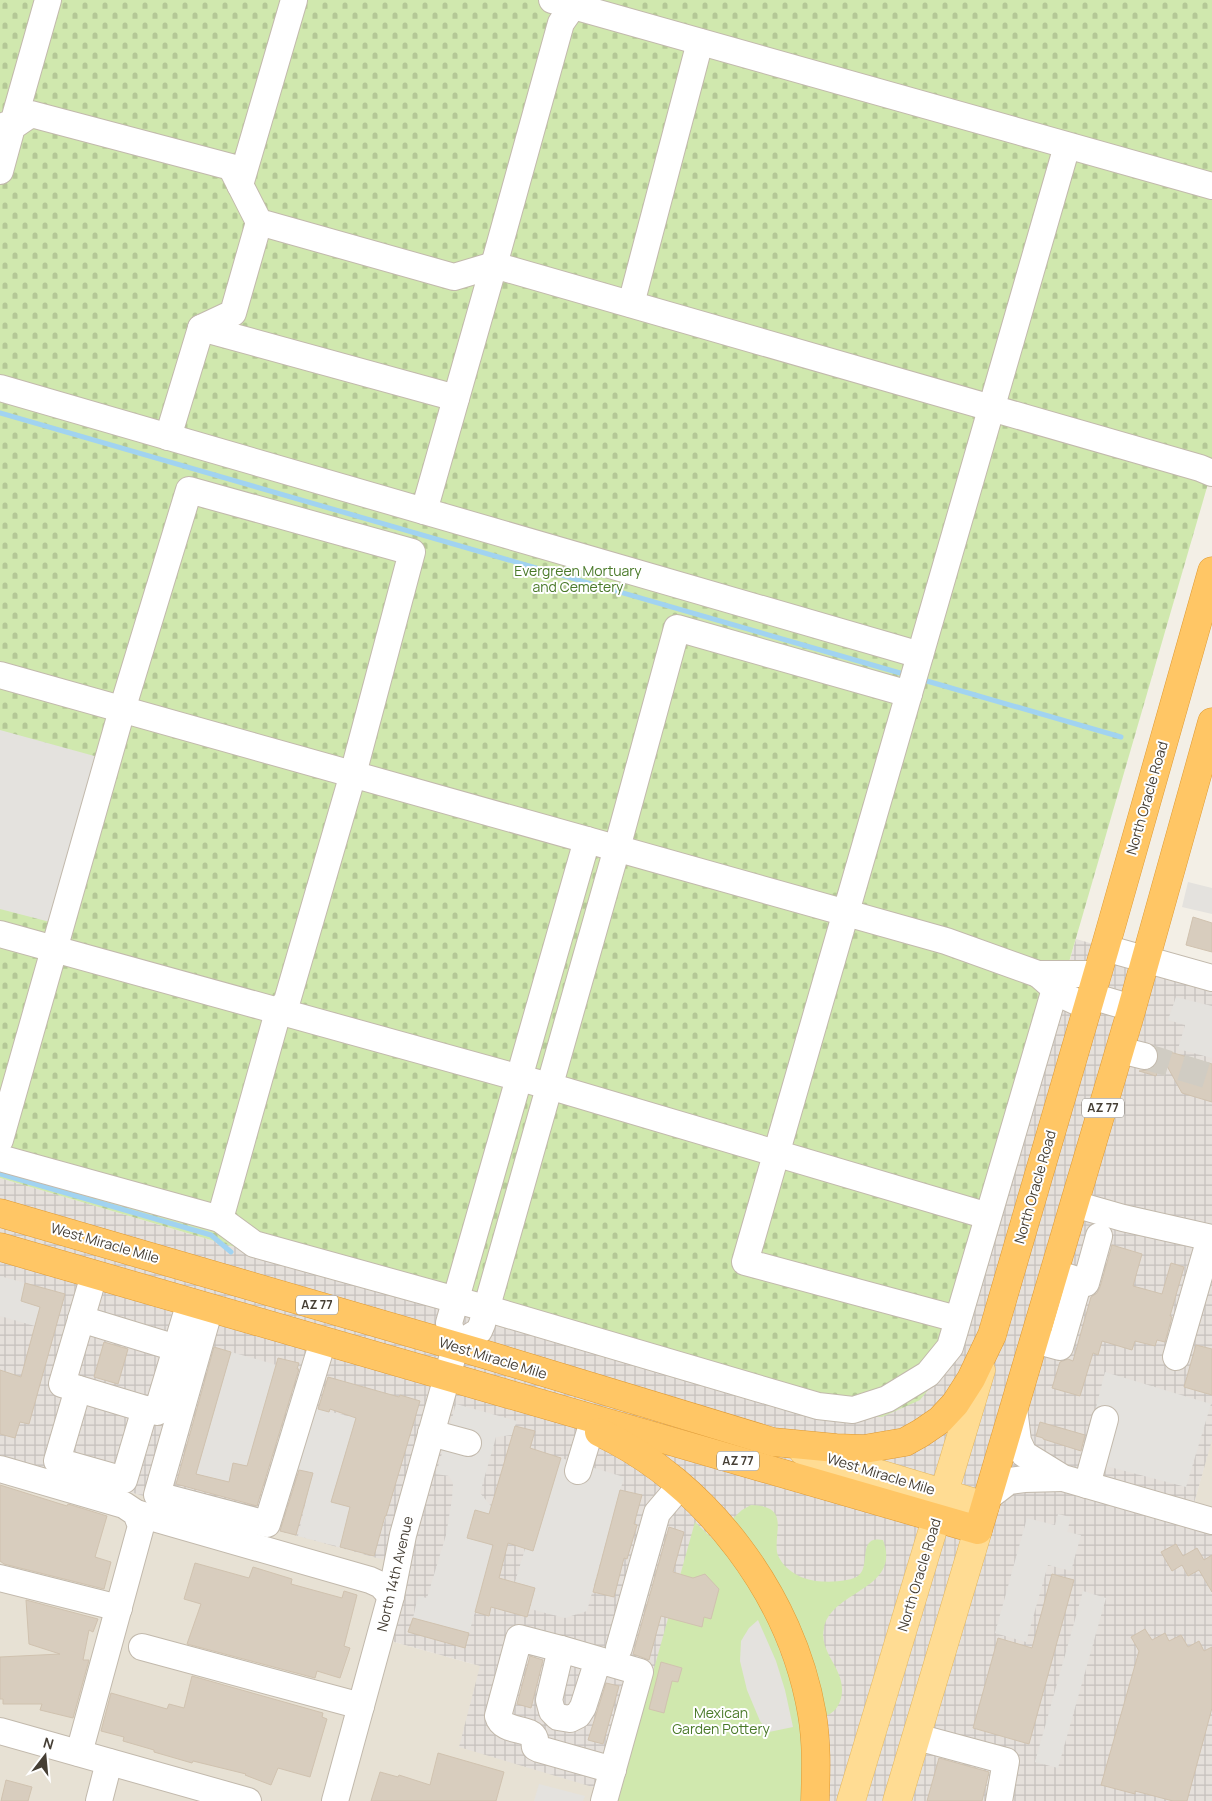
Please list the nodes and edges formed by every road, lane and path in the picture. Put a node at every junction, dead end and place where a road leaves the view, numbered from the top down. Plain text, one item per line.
1 (48, 0) edge
2 (294, 0) edge
3 (567, 2) edge
4 (700, 42) junction
5 (6, 125) edge
6 (1067, 146) junction
7 (0, 171) edge
8 (240, 185) junction
9 (1212, 186) edge
10 (259, 222) junction
11 (494, 265) junction
12 (631, 304) junction
13 (201, 328) junction
14 (0, 388) edge
15 (456, 398) junction
16 (990, 407) junction
17 (168, 437) junction
18 (1212, 473) edge
19 (424, 511) junction
20 (1212, 571) edge
21 (920, 655) junction
22 (0, 675) edge
23 (909, 694) junction
24 (122, 710) junction
25 (1212, 722) edge
26 (353, 774) junction
27 (587, 840) junction
28 (617, 848) junction
29 (845, 912) junction
30 (0, 934) edge
31 (1105, 948) junction
32 (53, 949) junction
33 (1146, 960) junction
34 (1212, 978) edge
35 (1047, 981) junction
36 (1092, 992) junction
37 (1132, 1008) junction
38 (278, 1012) junction
39 (519, 1078) junction
40 (549, 1086) junction
41 (0, 1140) edge
42 (776, 1154) junction
43 (0, 1158) edge
44 (0, 1213) edge
45 (988, 1216) junction
46 (1071, 1216) junction
47 (1123, 1218) junction
48 (220, 1219) junction
49 (1099, 1236) junction
50 (1211, 1238) edge
51 (0, 1247) edge
52 (94, 1274) junction
53 (1067, 1277) junction
54 (456, 1300) junction
55 (200, 1305) junction
56 (485, 1308) junction
57 (81, 1319) junction
58 (957, 1319) junction
59 (992, 1335) junction
60 (323, 1341) junction
61 (455, 1346) junction
62 (176, 1348) junction
63 (1176, 1357) dead end
64 (447, 1377) junction
65 (78, 1388) junction
66 (539, 1403) junction
67 (1014, 1408) junction
68 (145, 1409) junction
69 (1104, 1419) dead end
70 (591, 1428) junction
71 (431, 1433) junction
72 (774, 1442) junction
73 (468, 1443) dead end
74 (0, 1469) edge
75 (578, 1471) dead end
76 (1063, 1478) junction
77 (1087, 1485) junction
78 (680, 1486) junction
79 (940, 1506) junction
80 (984, 1511) junction
81 (136, 1513) junction
82 (1212, 1520) edge
83 (0, 1578) edge
84 (391, 1596) junction
85 (119, 1608) junction
86 (142, 1647) dead end
87 (561, 1649) junction
88 (609, 1654) junction
89 (361, 1706) junction
90 (576, 1716) junction
91 (0, 1731) edge
92 (917, 1736) junction
93 (79, 1754) junction
94 (564, 1756) junction
95 (109, 1762) junction
96 (613, 1770) junction
97 (98, 1801) edge
98 (248, 1801) edge
99 (335, 1801) edge
100 (604, 1801) edge
101 (815, 1801) edge
102 (851, 1801) edge
103 (897, 1801) edge
104 (999, 1801) edge

1 - 5 street
2 - 8 street
3 - 4 street
3 - 11 street
4 - 6 street
4 - 12 street
5 - 7 street
5 - 8 street
6 - 9 street
6 - 16 street
8 - 10 street
10 - 11 street
10 - 13 street
11 - 12 street
11 - 15 street
12 - 16 street
13 - 15 street
13 - 17 street
14 - 17 street
15 - 19 street
16 - 18 street
16 - 21 street
17 - 19 street
19 - 21 street
20 - 31 highway, North Oracle Road / AZ 77
21 - 23 street
22 - 24 street
23 - 28 street
23 - 29 street
24 - 26 street
24 - 26 street
24 - 32 street
25 - 33 highway, AZ 77
26 - 27 street
26 - 38 street
27 - 28 street
27 - 39 street
28 - 29 street
28 - 40 street
29 - 35 street
29 - 42 street
30 - 32 street
31 - 33 street
31 - 36 highway, North Oracle Road / AZ 77
32 - 38 street
32 - 41 street
33 - 34 street
33 - 37 highway, AZ 77
35 - 36 street
35 - 45 street
36 - 37 street
36 - 59 highway, North Oracle Road / AZ 77
37 - 46 highway, AZ 77
38 - 39 street
38 - 48 street
39 - 40 street
39 - 54 street
40 - 42 street
40 - 56 street
42 - 45 street
42 - 58 street
43 - 48 street
44 - 61 highway, West Miracle Mile / AZ 77
45 - 58 street
46 - 47 street
46 - 49 street
46 - 53 highway, AZ 77
47 - 49 street
47 - 50 street
48 - 54 street
49 - 53 street
50 - 63 street
51 - 52 highway, West Miracle Mile / AZ 77
52 - 55 highway, West Miracle Mile / AZ 77
52 - 57 street
53 - 67 highway, AZ 77
54 - 56 street
54 - 61 street
55 - 60 highway, West Miracle Mile / AZ 77
55 - 60 street
55 - 62 street
56 - 58 street
56 - 61 street
57 - 62 street
57 - 65 street
59 - 72 highway, AZ 77
59 - 79 main road, North Oracle Road
60 - 64 highway, West Miracle Mile / AZ 77
61 - 64 street, North 14th Avenue
61 - 72 highway, West Miracle Mile / AZ 77
62 - 68 street
64 - 66 highway, West Miracle Mile / AZ 77
64 - 71 street, North 14th Avenue
65 - 68 street
65 - 68 street
66 - 70 highway
66 - 79 highway, West Miracle Mile / AZ 77
67 - 76 street
67 - 80 highway, AZ 77
69 - 77 street
70 - 75 street
70 - 78 highway
71 - 73 street
71 - 84 street, North 14th Avenue
72 - 79 main road, West Miracle Mile / AZ 77
74 - 81 street
76 - 77 street
76 - 80 street
77 - 82 street
78 - 88 street
78 - 101 highway
79 - 80 highway, West Miracle Mile / AZ 77
79 - 102 main road, North Oracle Road
80 - 92 main road
81 - 84 street
81 - 85 street
83 - 85 street
84 - 89 street, North 14th Avenue
85 - 93 street
86 - 89 street
87 - 88 street
87 - 90 street
87 - 94 street
88 - 90 street
88 - 96 street
89 - 99 street, North 14th Avenue
90 - 94 street
91 - 93 street
92 - 103 main road
92 - 104 street
93 - 95 street
94 - 96 street
95 - 97 street
95 - 98 street
96 - 100 street

